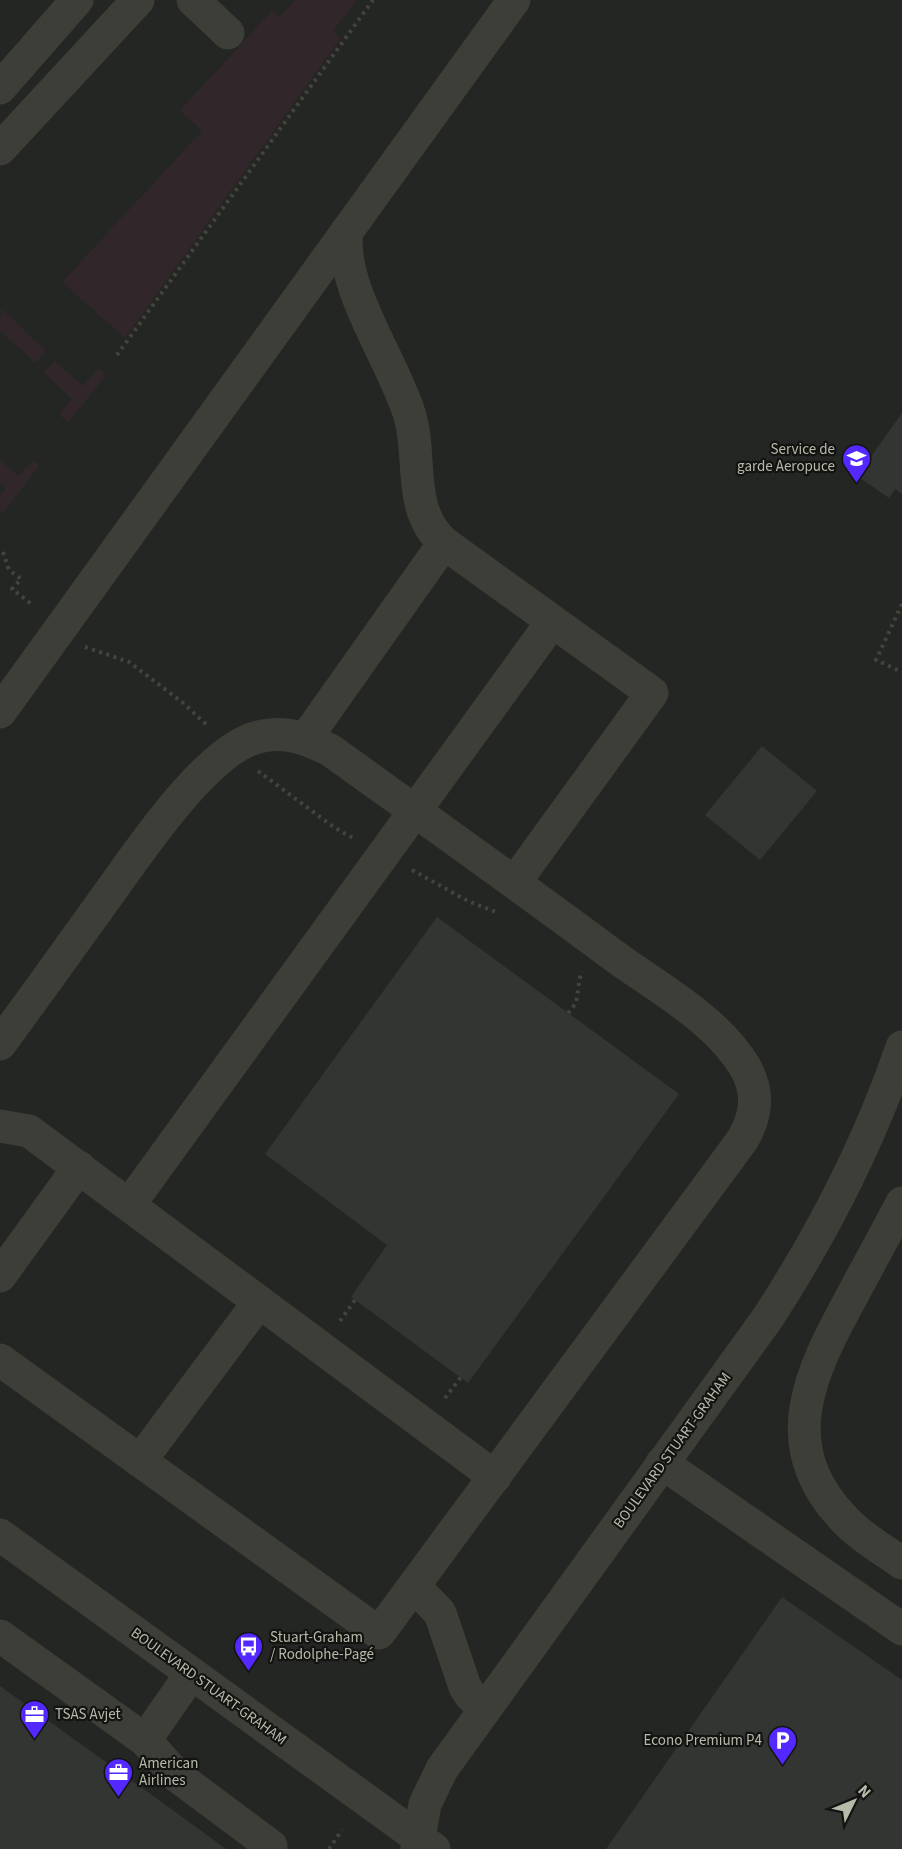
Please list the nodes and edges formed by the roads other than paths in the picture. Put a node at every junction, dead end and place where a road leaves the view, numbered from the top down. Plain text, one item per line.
1 (77, 0) edge
2 (138, 0) edge
3 (193, 0) edge
4 (514, 0) edge
5 (228, 33) dead end
6 (0, 88) edge
7 (0, 149) edge
8 (347, 231) junction
9 (444, 543) junction
10 (552, 622) junction
11 (0, 712) edge
12 (306, 738) junction
13 (415, 810) junction
14 (515, 882) junction
15 (0, 1044) edge
16 (902, 1047) edge
17 (0, 1126) edge
18 (79, 1167) junction
19 (902, 1203) edge
20 (129, 1205) junction
21 (0, 1276) edge
22 (259, 1302) junction
23 (0, 1360) edge
24 (140, 1461) junction
25 (662, 1463) junction
26 (495, 1477) junction
27 (0, 1535) edge
28 (902, 1563) edge
29 (414, 1586) junction
30 (902, 1629) edge
31 (0, 1636) edge
32 (191, 1674) junction
33 (485, 1709) junction
34 (145, 1740) junction
35 (418, 1846) edge
36 (269, 1849) edge

1 - 6 street
2 - 7 street
3 - 5 street
4 - 8 street
8 - 9 street
8 - 11 street
9 - 10 street
9 - 12 street
10 - 13 street
10 - 14 street
12 - 13 street
12 - 15 street
13 - 14 street
13 - 20 street
14 - 26 street
16 - 25 street, BOULEVARD STUART-GRAHAM
17 - 18 street
18 - 20 street
18 - 21 street
19 - 28 street
20 - 22 street
22 - 24 street
22 - 26 street
23 - 24 street
24 - 29 street
25 - 30 street
25 - 33 street, BOULEVARD STUART-GRAHAM
26 - 29 street
27 - 32 street, BOULEVARD STUART-GRAHAM
29 - 33 street
31 - 34 street
32 - 34 street
32 - 35 street, BOULEVARD STUART-GRAHAM
33 - 35 street, BOULEVARD STUART-GRAHAM
34 - 36 street

